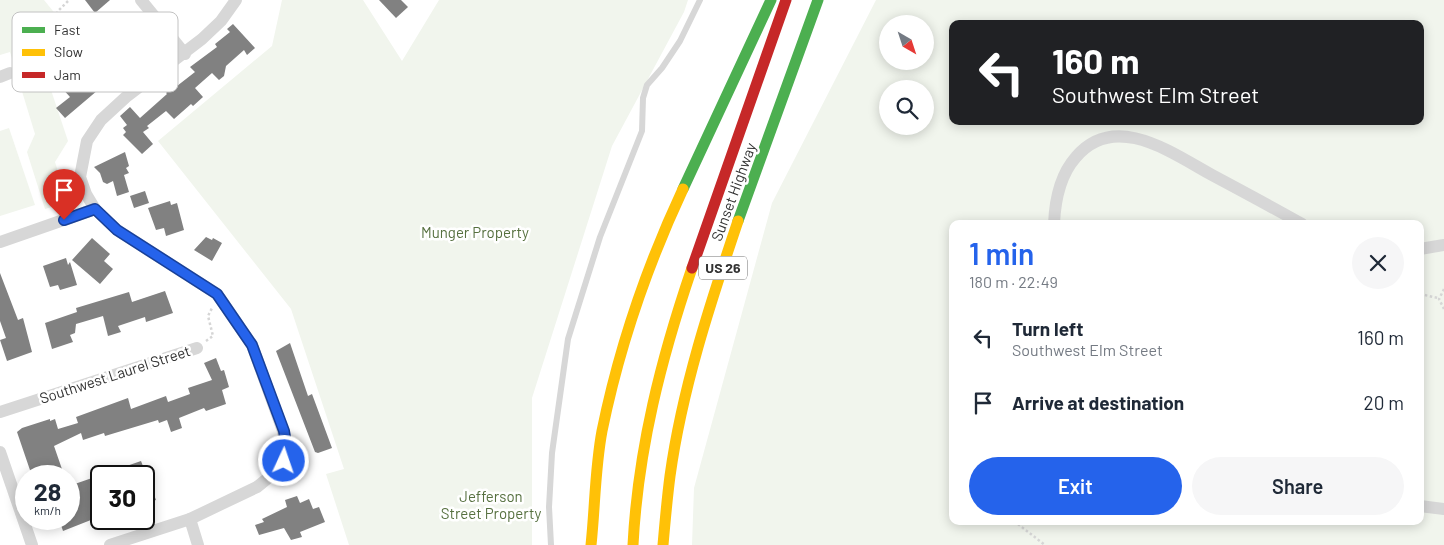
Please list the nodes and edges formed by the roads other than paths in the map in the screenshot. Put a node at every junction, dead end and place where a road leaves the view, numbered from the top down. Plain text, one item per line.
1 (141, 0) edge
2 (236, 0) edge
3 (700, 0) edge
4 (771, 0) edge
5 (786, 0) edge
6 (818, 0) edge
7 (151, 12) edge
8 (178, 45) edge
9 (185, 54) junction
10 (178, 59) edge
11 (133, 92) edge
12 (95, 209) junction
13 (1055, 220) edge
14 (1295, 220) edge
15 (0, 242) edge
16 (1444, 245) edge
17 (1424, 248) edge
18 (197, 348) road end
19 (0, 412) edge
20 (0, 452) edge
21 (1424, 506) edge
22 (1444, 509) edge
23 (190, 520) junction
24 (32, 545) edge
25 (110, 545) edge
26 (198, 545) edge
27 (551, 545) edge
28 (591, 545) edge
29 (633, 545) edge
30 (663, 545) edge

1 - 7 street
2 - 9 street
3 - 27 lane
4 - 28 highway
5 - 29 highway, Sunset Highway / US 26
6 - 30 highway, Sunset Highway / US 26
8 - 9 street
9 - 10 street
11 - 12 street
12 - 15 street
12 - 23 street
13 - 14 street
16 - 17 street
18 - 19 street, Southwest Laurel Street
20 - 24 street
21 - 22 street
23 - 25 street
23 - 26 street

